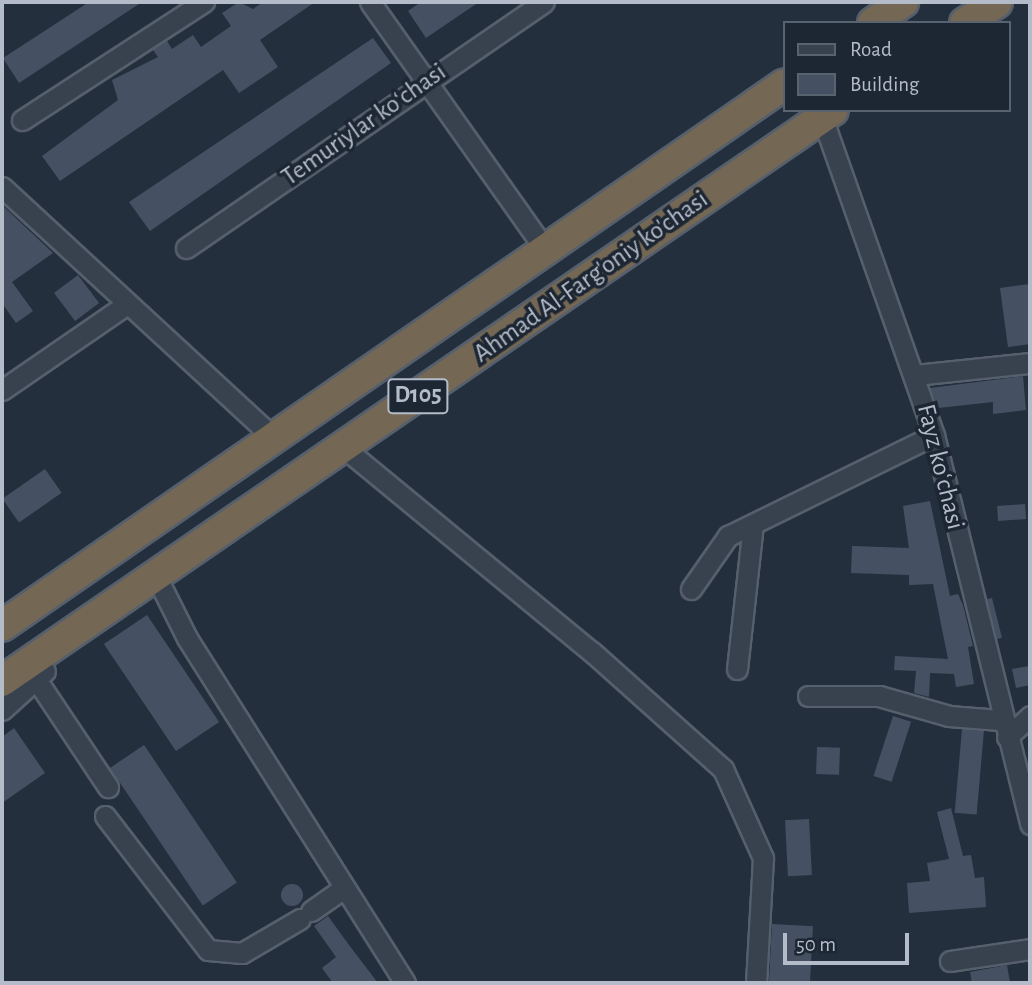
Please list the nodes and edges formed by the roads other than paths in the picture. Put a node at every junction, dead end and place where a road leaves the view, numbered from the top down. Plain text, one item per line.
1 (204, 2) edge
2 (370, 2) edge
3 (544, 2) edge
4 (903, 2) edge
5 (997, 2) edge
6 (876, 21) edge
7 (968, 21) edge
8 (426, 82) junction
9 (783, 85) edge
10 (828, 114) edge
11 (22, 120) dead end
12 (2, 188) edge
13 (186, 248) dead end
14 (546, 251) junction
15 (127, 304) junction
16 (1030, 363) edge
17 (915, 375) junction
18 (2, 390) edge
19 (934, 435) junction
20 (274, 438) junction
21 (342, 447) junction
22 (753, 525) junction
23 (156, 576) junction
24 (691, 589) dead end
25 (2, 626) edge
26 (737, 669) dead end
27 (32, 672) junction
28 (2, 681) edge
29 (808, 696) dead end
30 (2, 710) edge
31 (1030, 716) edge
32 (1004, 728) junction
33 (108, 787) dead end
34 (105, 816) dead end
35 (1030, 824) edge
36 (343, 889) junction
37 (1030, 949) edge
38 (950, 961) dead end
39 (405, 983) edge
40 (756, 983) edge

1 - 11 street
2 - 8 street
3 - 8 street, Temuriylar koʻchasi
4 - 6 highway
5 - 7 highway
8 - 13 street, Temuriylar koʻchasi
8 - 14 street
9 - 14 highway, Ahmad Al-Farg'oniy ko'chasi / D105
10 - 17 street, Fayz koʻchasi
10 - 21 highway, Ahmad Al-Farg'oniy ko'chasi / D105
12 - 15 street
14 - 20 highway, Ahmad Al-Farg'oniy ko'chasi / D105
15 - 18 street
15 - 20 street
16 - 17 street
17 - 19 street, Fayz koʻchasi
19 - 22 street
19 - 32 street, Fayz koʻchasi
20 - 25 highway, Ahmad Al-Farg'oniy ko'chasi / D105
21 - 23 highway, Ahmad Al-Farg'oniy ko'chasi / D105
21 - 40 street
22 - 24 street
22 - 26 street
23 - 27 highway, Ahmad Al-Farg'oniy ko'chasi / D105
23 - 36 street
27 - 28 highway, Ahmad Al-Farg'oniy ko'chasi / D105
27 - 30 street
27 - 33 street
29 - 32 street
31 - 32 street
32 - 35 street, Fayz koʻchasi
34 - 36 street
36 - 39 street
37 - 38 street

